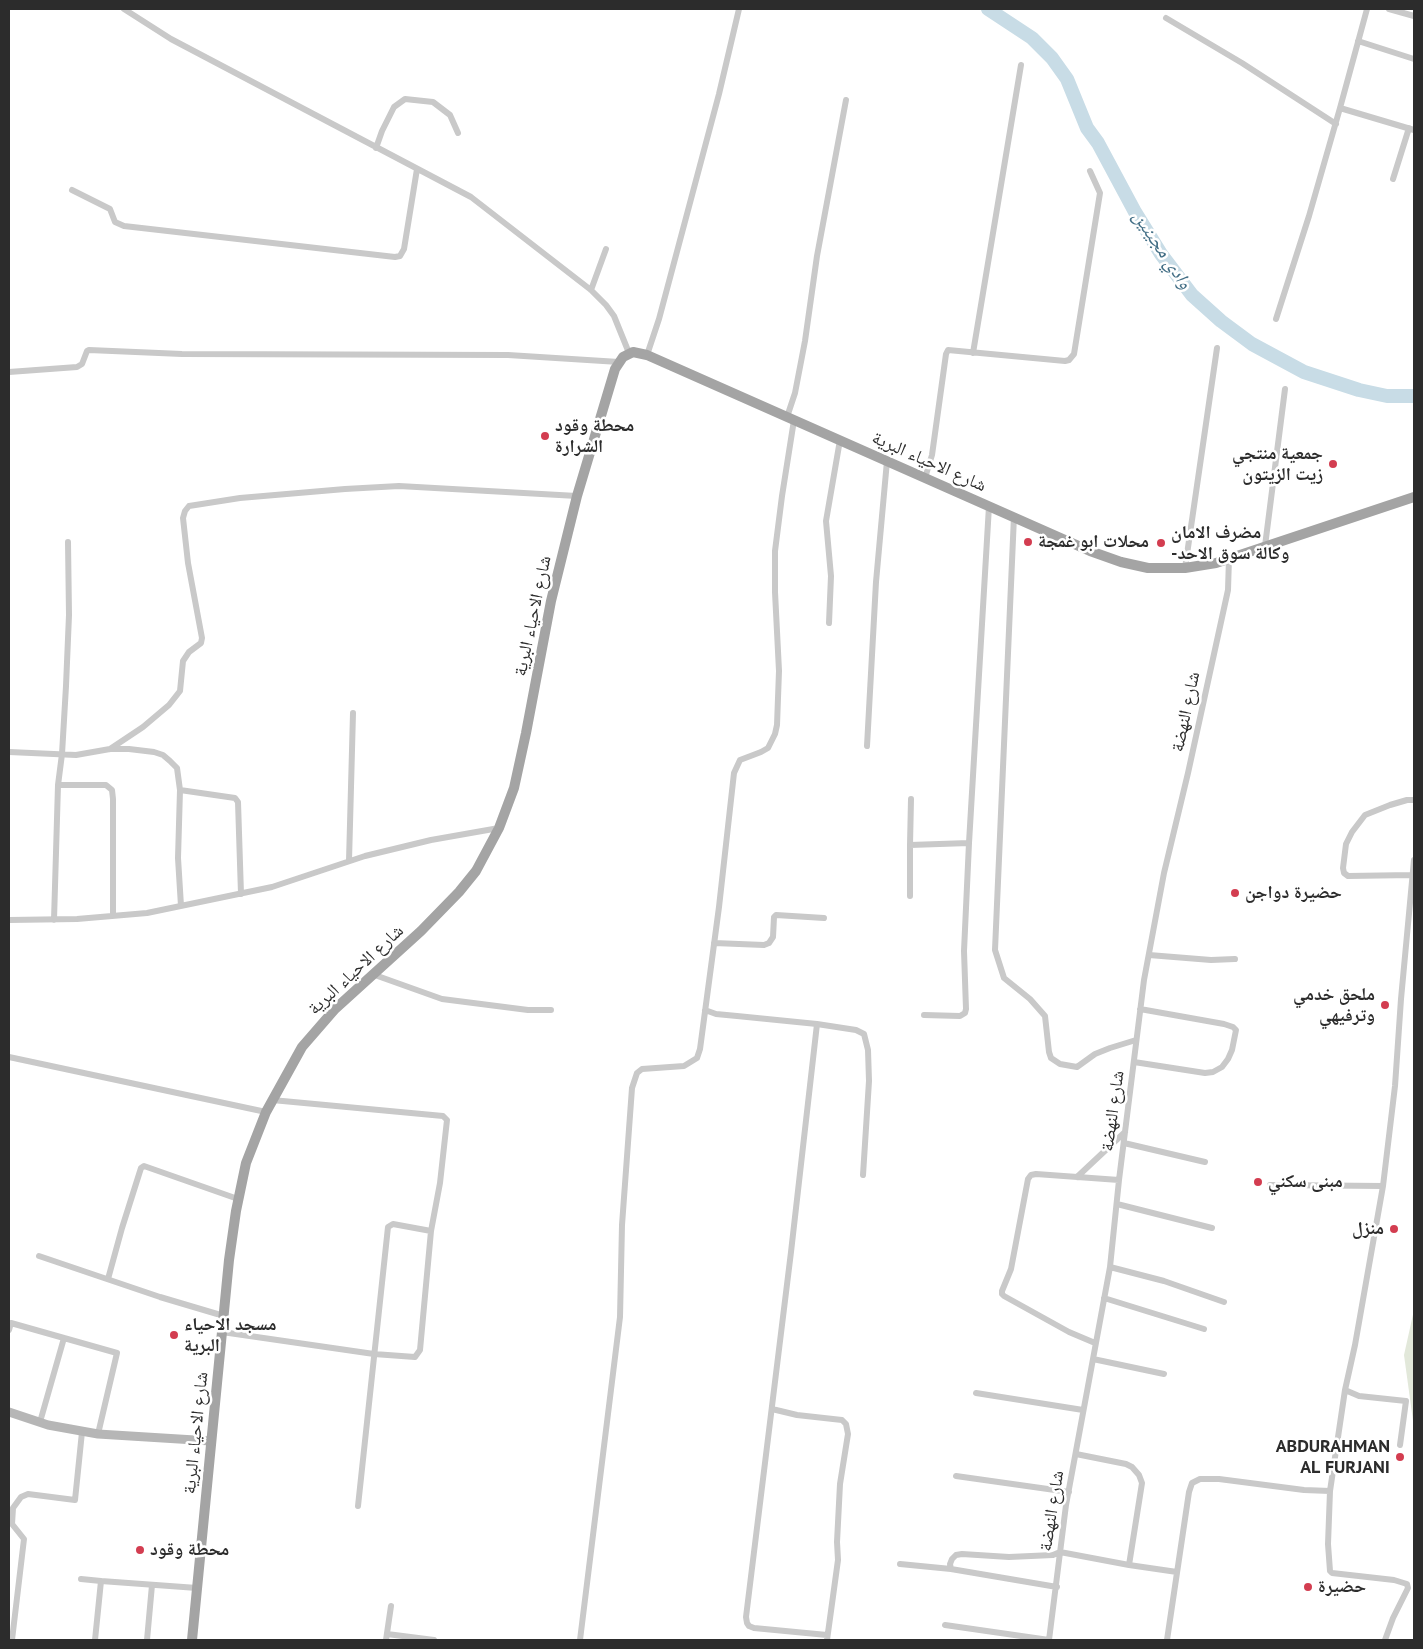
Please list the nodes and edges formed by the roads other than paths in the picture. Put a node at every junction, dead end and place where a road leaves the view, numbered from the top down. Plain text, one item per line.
1 (124, 9) edge
2 (739, 9) edge
3 (1367, 9) edge
4 (1389, 9) edge
5 (1414, 16) edge
6 (1166, 18) dead end
7 (1358, 41) junction
8 (1414, 59) edge
9 (1021, 65) dead end
10 (846, 100) dead end
11 (1340, 108) junction
12 (1336, 124) junction
13 (1412, 129) edge
14 (458, 132) dead end
15 (376, 148) junction
16 (417, 169) junction
17 (1090, 171) dead end
18 (1393, 179) dead end
19 (72, 190) dead end
20 (606, 250) dead end
21 (591, 290) junction
22 (1276, 318) dead end
23 (1217, 348) dead end
24 (629, 353) junction
25 (973, 353) junction
26 (647, 354) junction
27 (619, 362) junction
28 (9, 372) edge
29 (1285, 388) dead end
30 (791, 418) junction
31 (840, 440) junction
32 (887, 461) junction
33 (925, 478) junction
34 (577, 496) junction
35 (1414, 497) edge
36 (989, 506) junction
37 (1014, 516) junction
38 (68, 542) dead end
39 (1265, 546) junction
40 (1229, 558) junction
41 (1185, 568) junction
42 (829, 623) dead end
43 (353, 713) dead end
44 (867, 746) dead end
45 (110, 749) junction
46 (9, 752) edge
47 (62, 754) junction
48 (58, 784) junction
49 (180, 790) junction
50 (911, 799) dead end
51 (1414, 800) edge
52 (499, 828) junction
53 (969, 843) junction
54 (910, 845) junction
55 (1414, 860) edge
56 (349, 861) junction
57 (1412, 875) junction
58 (241, 894) junction
59 (910, 896) dead end
60 (181, 906) junction
61 (113, 916) junction
62 (824, 918) dead end
63 (9, 920) edge
64 (54, 920) junction
65 (714, 943) junction
66 (1149, 955) junction
67 (1235, 959) dead end
68 (372, 974) junction
69 (1140, 1008) junction
70 (551, 1010) dead end
71 (705, 1010) junction
72 (924, 1015) dead end
73 (817, 1024) junction
74 (1136, 1040) junction
75 (9, 1058) edge
76 (1134, 1062) junction
77 (272, 1100) junction
78 (266, 1112) junction
79 (1125, 1132) junction
80 (1124, 1143) junction
81 (1205, 1162) dead end
82 (863, 1176) dead end
83 (1077, 1177) junction
84 (1118, 1180) junction
85 (1270, 1185) dead end
86 (1383, 1186) junction
87 (238, 1199) junction
88 (1117, 1204) junction
89 (1212, 1228) dead end
90 (431, 1231) junction
91 (39, 1256) dead end
92 (1110, 1267) junction
93 (108, 1279) junction
94 (1104, 1298) junction
95 (1224, 1302) dead end
96 (224, 1316) junction
97 (1204, 1328) dead end
98 (9, 1330) edge
99 (222, 1332) junction
100 (64, 1338) junction
101 (1095, 1343) junction
102 (374, 1354) junction
103 (1093, 1359) junction
104 (1164, 1374) dead end
105 (1345, 1390) junction
106 (976, 1393) dead end
107 (772, 1409) junction
108 (1083, 1410) junction
109 (9, 1412) edge
110 (40, 1422) junction
111 (82, 1432) junction
112 (98, 1434) junction
113 (211, 1441) junction
114 (1400, 1445) dead end
115 (1076, 1454) junction
116 (956, 1476) dead end
117 (1330, 1491) junction
118 (1069, 1492) junction
119 (358, 1506) dead end
120 (1060, 1552) junction
121 (900, 1564) dead end
122 (1129, 1566) junction
123 (951, 1570) junction
124 (1177, 1572) junction
125 (80, 1578) dead end
126 (100, 1581) junction
127 (152, 1586) junction
128 (1057, 1587) junction
129 (197, 1588) junction
130 (391, 1606) dead end
131 (945, 1625) dead end
132 (387, 1637) edge
133 (827, 1638) edge
134 (12, 1640) edge
135 (95, 1640) edge
136 (146, 1640) edge
137 (192, 1640) edge
138 (434, 1640) edge
139 (580, 1640) edge
140 (1049, 1640) edge
141 (1167, 1640) edge
142 (1385, 1640) edge

1 - 15 street
2 - 26 street
3 - 7 street
4 - 5 street
6 - 12 street
7 - 8 street
7 - 11 street
9 - 25 street
10 - 30 street
11 - 12 street
11 - 13 street
12 - 22 street
13 - 18 street
14 - 15 street
15 - 16 street
16 - 19 street
16 - 21 street
17 - 25 street
20 - 21 street
21 - 24 street
23 - 41 street
24 - 26 main road, شارع الاحياء البرية
24 - 27 main road, شارع الاحياء البرية
25 - 33 street
26 - 30 main road, شارع الاحياء البرية
27 - 28 street
27 - 34 main road, شارع الاحياء البرية
29 - 39 street
30 - 31 main road, شارع الاحياء البرية
30 - 65 street
31 - 32 main road, شارع الاحياء البرية
31 - 42 street
32 - 33 main road, شارع الاحياء البرية
32 - 44 street
33 - 36 main road, شارع الاحياء البرية
34 - 45 street
34 - 52 main road, شارع الاحياء البرية
35 - 39 main road, شارع الاحياء البرية
36 - 37 main road, شارع الاحياء البرية
36 - 53 street
37 - 41 main road, شارع الاحياء البرية
37 - 74 street
38 - 47 street
39 - 40 main road, شارع الاحياء البرية
40 - 41 main road, شارع الاحياء البرية
40 - 66 street, شارع النهضة
43 - 56 street
45 - 47 street
45 - 49 street
46 - 47 street
47 - 48 street
48 - 61 street
48 - 64 street
49 - 58 street
49 - 60 street
50 - 54 street
51 - 57 street
52 - 56 street
52 - 68 main road, شارع الاحياء البرية
53 - 54 street
53 - 72 street
54 - 59 street
55 - 57 street
56 - 58 street
57 - 86 street
58 - 60 street
60 - 61 street
61 - 64 street
62 - 65 street
63 - 64 street
65 - 71 street
66 - 67 street
66 - 69 street, شارع النهضة
68 - 70 street
68 - 77 main road, شارع الاحياء البرية
69 - 74 street, شارع النهضة
69 - 76 street
71 - 73 street
71 - 139 street
73 - 82 street
73 - 107 street
74 - 76 street, شارع النهضة
75 - 78 street
76 - 79 street, شارع النهضة
77 - 78 main road, شارع الاحياء البرية
77 - 90 street
78 - 87 main road, شارع الاحياء البرية
79 - 80 street, شارع النهضة
79 - 83 street
80 - 81 street
80 - 84 street, شارع النهضة
83 - 84 street
83 - 101 street
84 - 88 street, شارع النهضة
85 - 86 street
86 - 105 street
87 - 93 street
87 - 96 main road, شارع الاحياء البرية
88 - 89 street
88 - 92 street, شارع النهضة
90 - 102 street
90 - 102 street
91 - 93 street
92 - 94 street, شارع النهضة
92 - 95 street
93 - 96 street
94 - 97 street
94 - 101 street, شارع النهضة
96 - 99 main road, شارع الاحياء البرية
98 - 100 street
99 - 102 street
99 - 113 main road, شارع الاحياء البرية
100 - 110 street
100 - 112 street
101 - 103 street, شارع النهضة
102 - 119 street
103 - 104 street
103 - 108 street, شارع النهضة
105 - 114 street
105 - 117 street
106 - 108 street
107 - 133 street
107 - 133 street
108 - 115 street, شارع النهضة
109 - 110 main road
110 - 111 main road
111 - 112 main road
111 - 134 street
112 - 113 main road
113 - 129 main road, شارع الاحياء البرية
115 - 118 street, شارع النهضة
115 - 122 street
116 - 118 street
117 - 124 street
117 - 142 street
118 - 120 street, شارع النهضة
120 - 122 street
120 - 123 street
120 - 128 street, شارع النهضة
121 - 123 street
122 - 124 street
123 - 128 street
124 - 141 street
125 - 126 street
126 - 127 street
126 - 135 street
127 - 129 street
127 - 136 street
128 - 140 street, شارع النهضة
129 - 137 main road, شارع الاحياء البرية
130 - 132 street
131 - 140 street
132 - 138 street

